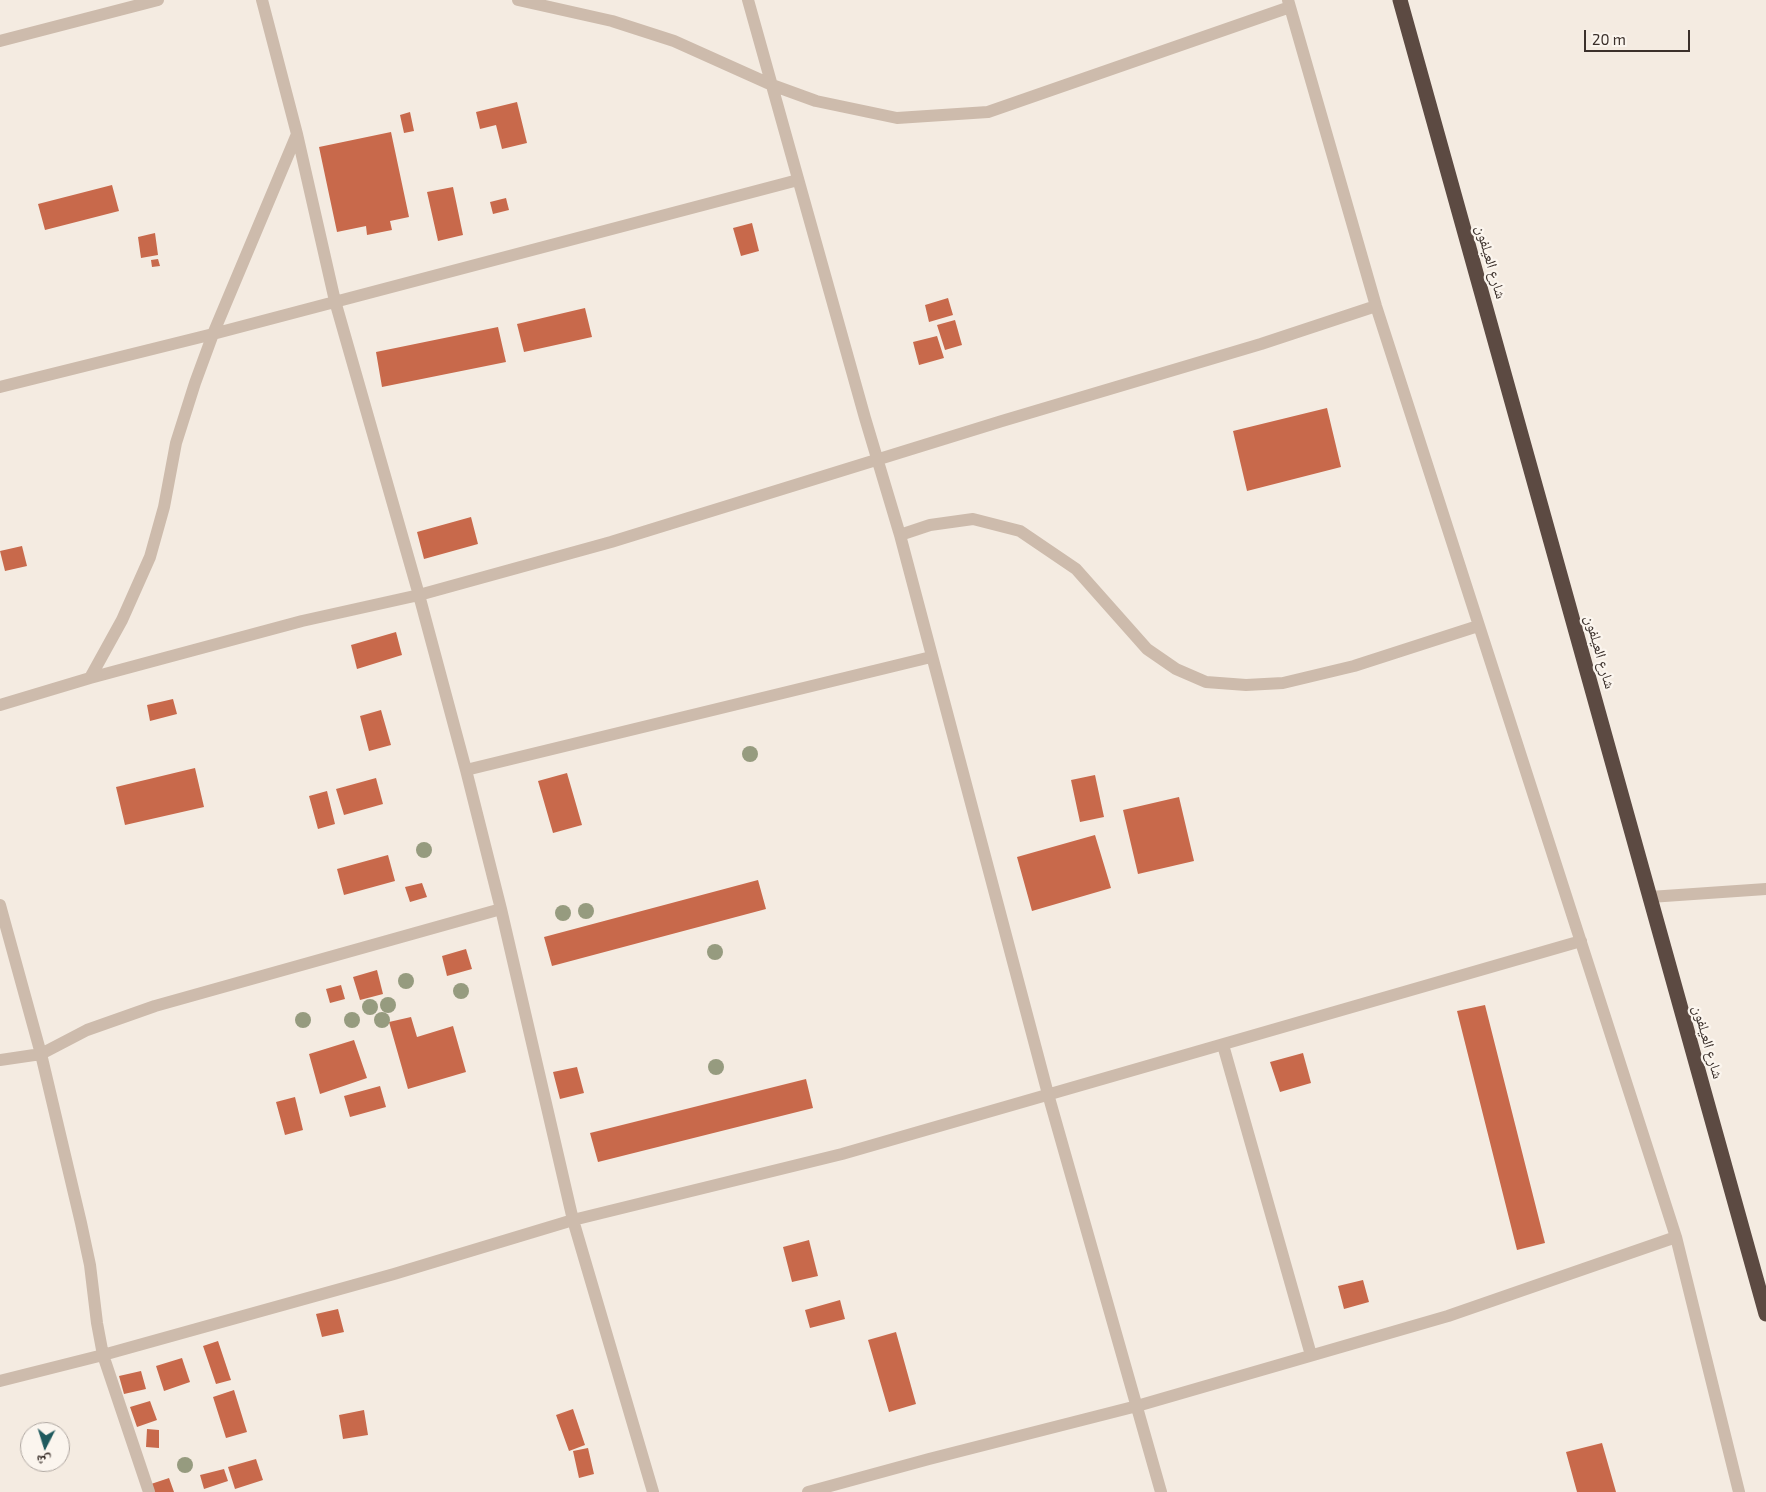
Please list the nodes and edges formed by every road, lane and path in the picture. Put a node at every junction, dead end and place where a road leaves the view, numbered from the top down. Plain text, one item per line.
1 (158, 0) edge
2 (262, 0) edge
3 (518, 0) edge
4 (748, 0) edge
5 (1400, 0) edge
6 (1289, 4) edge
7 (0, 41) edge
8 (772, 86) junction
9 (297, 134) junction
10 (798, 180) junction
11 (335, 301) junction
12 (1376, 306) junction
13 (213, 334) junction
14 (0, 387) edge
15 (877, 460) junction
16 (900, 535) junction
17 (419, 595) junction
18 (1478, 626) junction
19 (931, 657) junction
20 (90, 678) junction
21 (0, 705) edge
22 (466, 770) junction
23 (1766, 889) edge
24 (1650, 897) junction
25 (0, 905) edge
26 (501, 909) junction
27 (1580, 941) junction
28 (1223, 1045) junction
29 (41, 1054) junction
30 (0, 1060) edge
31 (1048, 1094) junction
32 (573, 1220) junction
33 (1676, 1237) junction
34 (1766, 1314) edge
35 (104, 1355) junction
36 (1311, 1355) junction
37 (0, 1382) edge
38 (1137, 1406) junction
39 (149, 1492) edge
40 (653, 1492) edge
41 (808, 1492) edge
42 (1161, 1492) edge
43 (1739, 1492) edge

1 - 7 street
2 - 9 street
3 - 8 street
4 - 8 street
5 - 24 highway, شارع العيلفون
6 - 8 street
6 - 12 street
8 - 10 street
9 - 11 street
9 - 13 street
10 - 11 street
10 - 15 street
11 - 13 street
11 - 17 street
12 - 15 street
12 - 18 street
13 - 14 street
13 - 20 street
15 - 16 street
15 - 17 street
16 - 18 street
16 - 19 street
17 - 20 street
17 - 22 street
18 - 27 street
19 - 22 street
19 - 31 street
20 - 21 street
22 - 26 street
23 - 24 street
24 - 34 highway, شارع العيلفون
25 - 29 street
26 - 29 street
26 - 32 street
27 - 28 street
27 - 33 street
28 - 31 street
28 - 36 street
29 - 30 street
29 - 35 street
31 - 32 street
31 - 38 street
32 - 35 street
32 - 40 street
33 - 36 street
33 - 43 street
35 - 37 street
35 - 39 street
36 - 38 street
38 - 41 street
38 - 42 street

